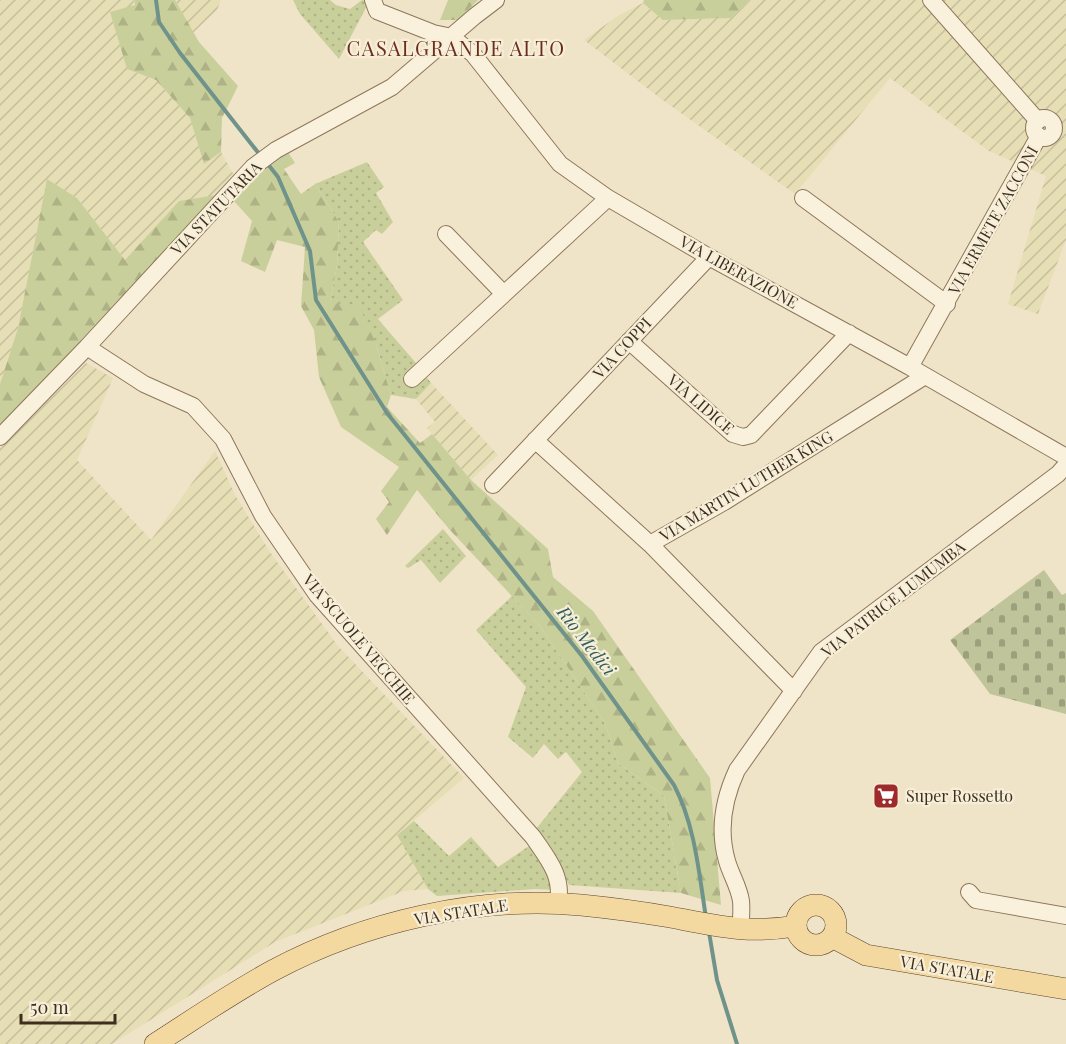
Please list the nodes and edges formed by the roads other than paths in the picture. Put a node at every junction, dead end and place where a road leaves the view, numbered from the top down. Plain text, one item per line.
1 (373, 0) edge
2 (496, 0) edge
3 (931, 0) edge
4 (452, 37) junction
5 (608, 198) junction
6 (803, 198) dead end
7 (446, 234) dead end
8 (709, 257) junction
9 (503, 293) junction
10 (947, 304) junction
11 (849, 333) junction
12 (629, 341) junction
13 (87, 346) junction
14 (910, 367) junction
15 (925, 376) junction
16 (412, 379) dead end
17 (0, 437) edge
18 (535, 440) junction
19 (1066, 457) edge
20 (1066, 465) edge
21 (492, 485) dead end
22 (650, 544) junction
23 (794, 691) junction
24 (969, 892) dead end
25 (558, 903) junction
26 (1066, 916) edge
27 (796, 926) junction
28 (722, 927) junction
29 (832, 937) junction
30 (1066, 989) edge
31 (155, 1044) edge

1 - 4 street
2 - 4 street, VIA STATUTARIA
3 - 10 street, VIA ERMETE ZACCONI
4 - 5 street, VIA LIBERAZIONE
4 - 13 street, VIA STATUTARIA
5 - 8 street, VIA LIBERAZIONE
5 - 9 street
6 - 10 street, VIA ERMETE ZACCONI
7 - 9 street
8 - 11 street, VIA LIBERAZIONE
8 - 12 street, VIA COPPI
9 - 16 street
10 - 14 street, VIA ERMETE ZACCONI
11 - 12 street, VIA LIDICE
11 - 14 street, VIA LIBERAZIONE
12 - 18 street, VIA COPPI
13 - 17 street, VIA STATUTARIA
13 - 25 street, VIA SCUOLE VECCHIE
14 - 15 street, VIA LIBERAZIONE
15 - 19 street, VIA LIBERAZIONE
15 - 22 street, VIA MARTIN LUTHER KING
18 - 21 street, VIA COPPI
18 - 22 street
20 - 23 street, VIA PATRICE LUMUMBA
22 - 23 street, VIA MARTIN LUTHER KING
23 - 28 street, VIA PATRICE LUMUMBA
24 - 26 street
25 - 28 main road, VIA STATALE
25 - 31 main road, VIA STATALE
27 - 28 main road, VIA STATALE
27 - 29 main road
27 - 29 main road
29 - 30 main road, VIA STATALE

